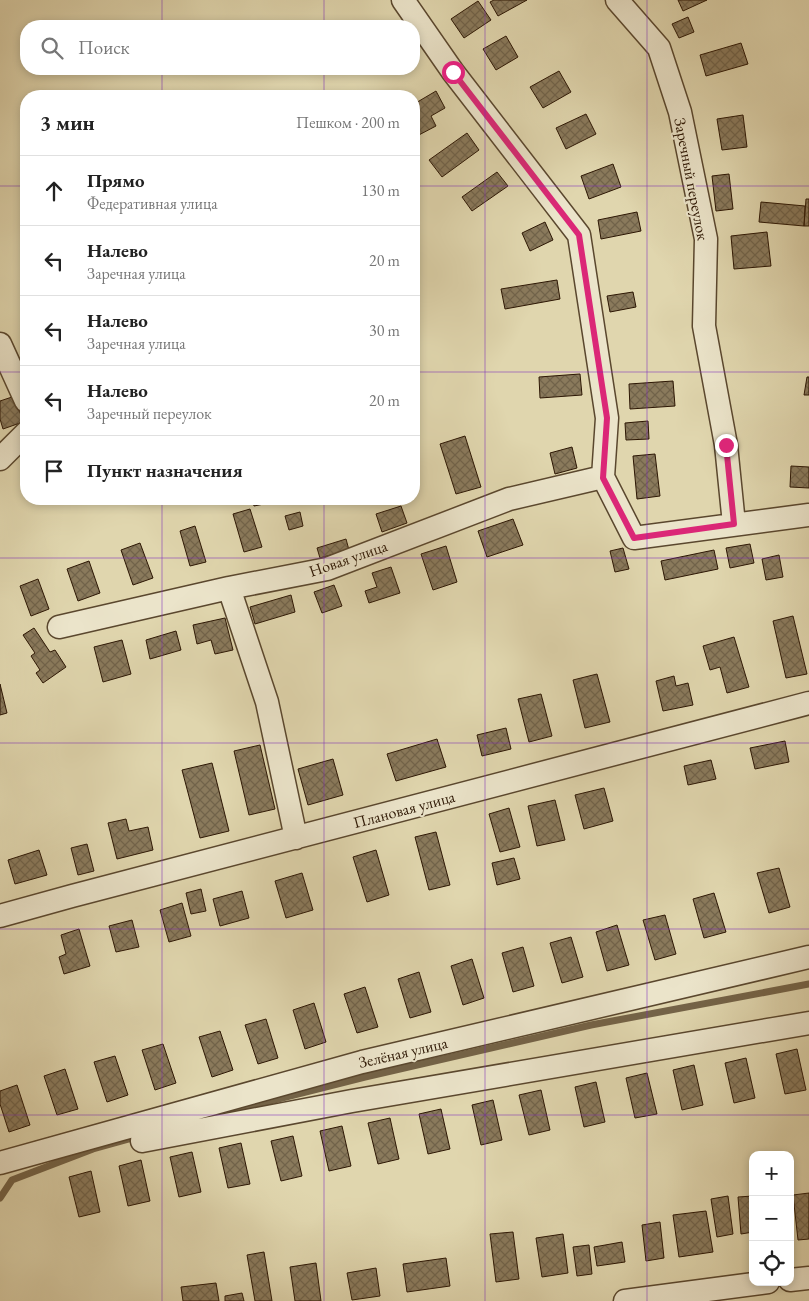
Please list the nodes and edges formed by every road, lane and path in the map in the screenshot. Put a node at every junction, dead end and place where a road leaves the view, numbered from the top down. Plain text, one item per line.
1 (403, 0) edge
2 (618, 0) edge
3 (417, 20) edge
4 (420, 24) edge
5 (0, 344) edge
6 (20, 389) edge
7 (20, 439) edge
8 (0, 459) edge
9 (603, 478) junction
10 (809, 515) edge
11 (734, 524) junction
12 (229, 588) junction
13 (59, 627) dead end
14 (809, 702) edge
15 (296, 838) junction
16 (0, 916) edge
17 (809, 957) edge
18 (809, 1023) edge
19 (142, 1141) dead end
20 (0, 1163) edge
21 (809, 1278) edge
22 (794, 1280) edge
23 (749, 1285) edge
24 (624, 1301) edge

1 - 3 street
2 - 11 street, Заречный переулок
4 - 9 street
5 - 6 street
7 - 8 street
9 - 11 street
9 - 12 street, Новая улица
10 - 11 street
12 - 13 street, Новая улица
12 - 15 street
14 - 15 street, Плановая улица
15 - 16 street, Плановая улица
17 - 20 street, Зелёная улица
18 - 19 street
21 - 22 street
23 - 24 street

